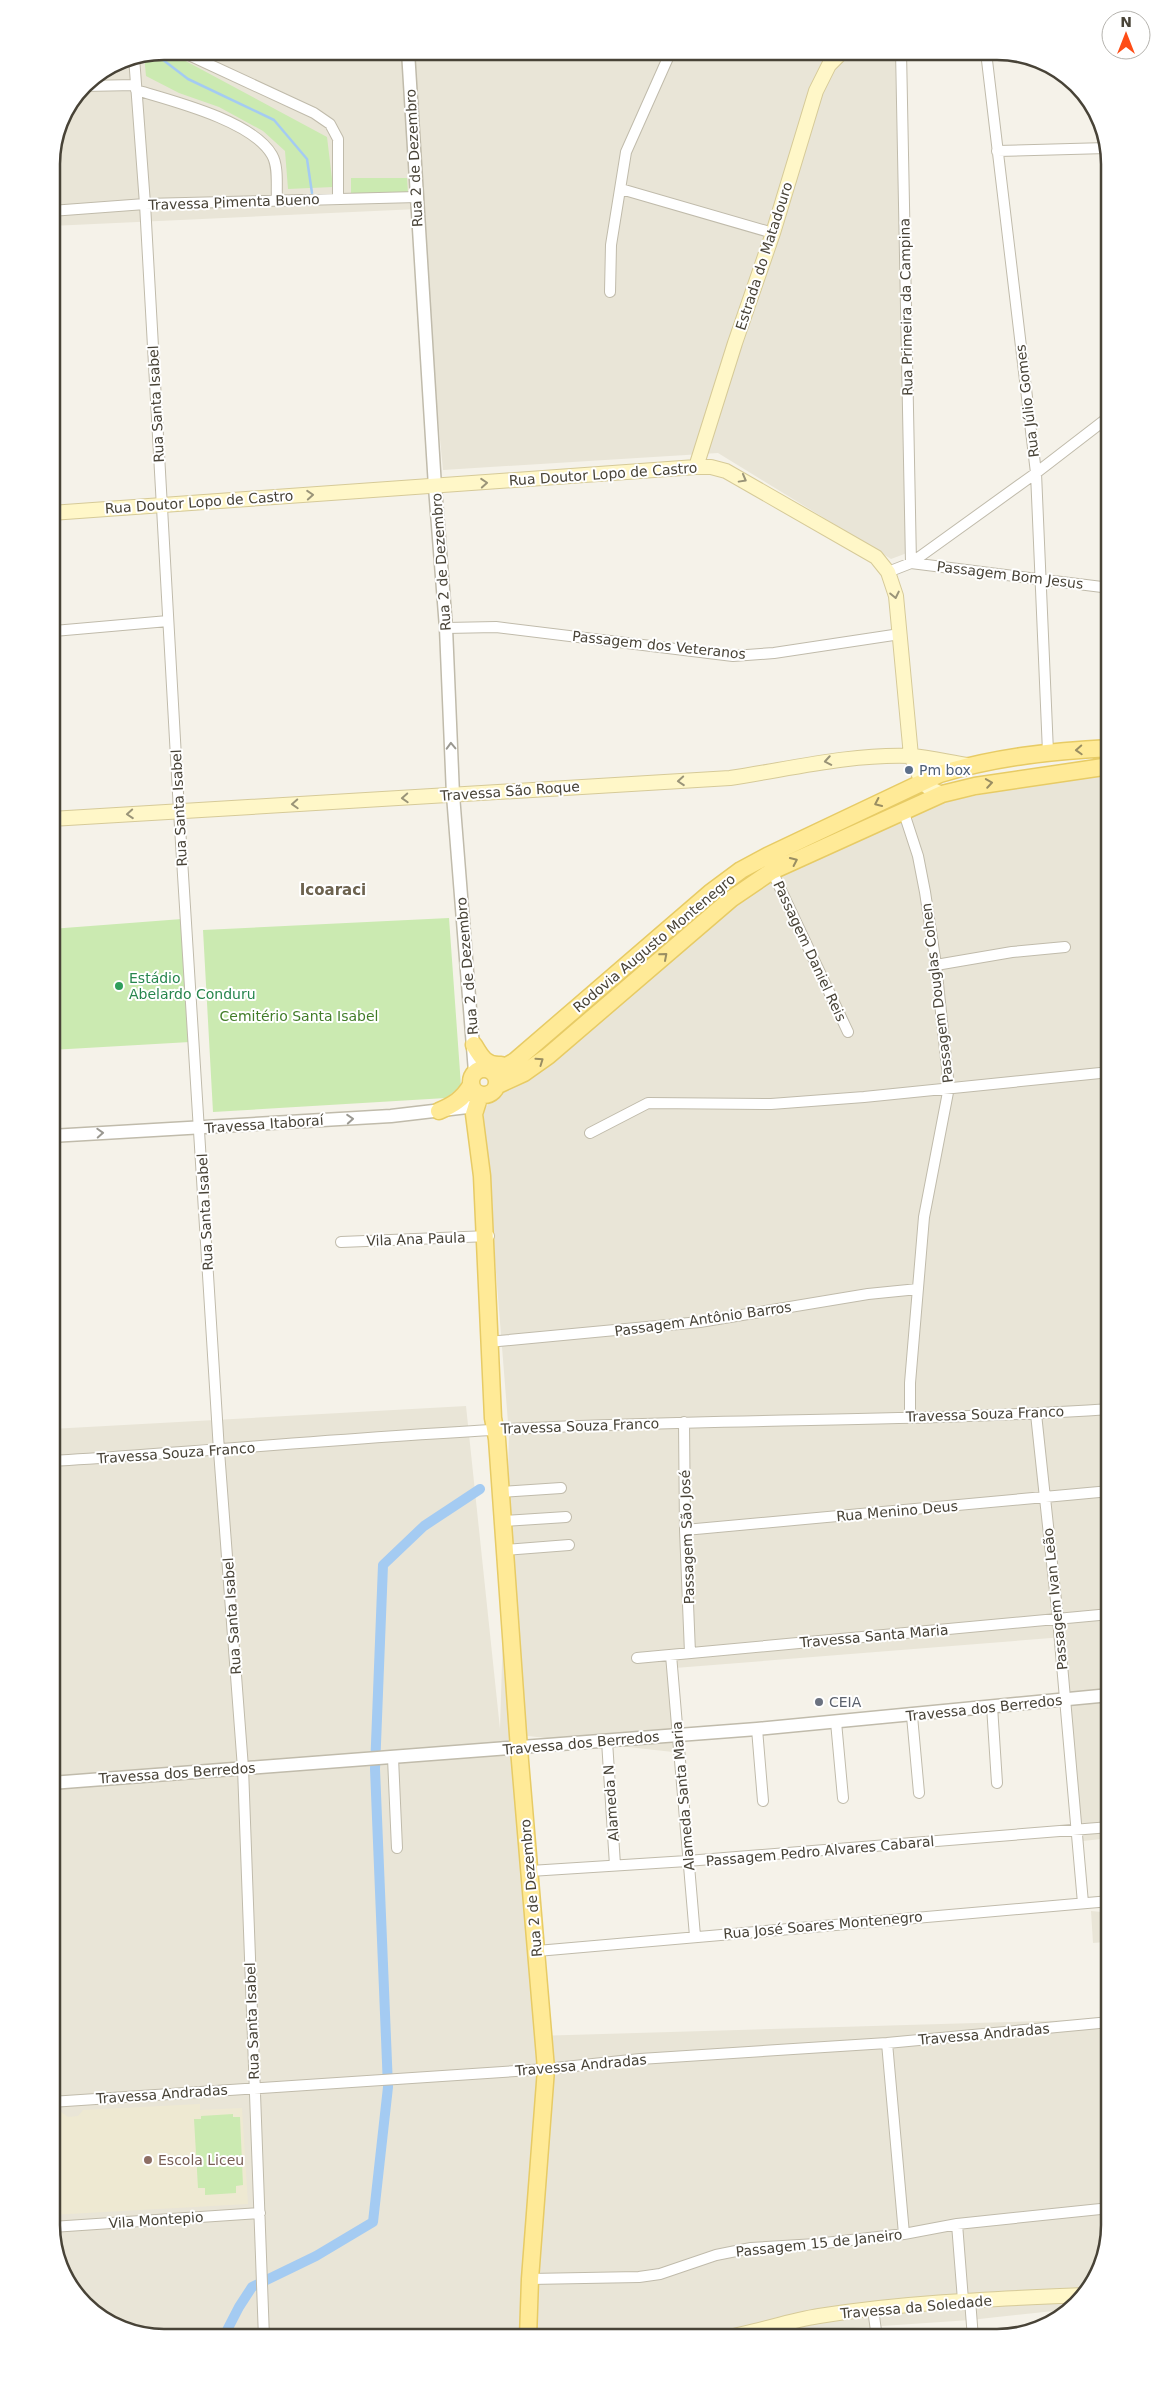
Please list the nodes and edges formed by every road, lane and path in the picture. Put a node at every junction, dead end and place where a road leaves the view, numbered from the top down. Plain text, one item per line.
1 (200, 60) edge
2 (409, 60) edge
3 (667, 60) edge
4 (834, 60) edge
5 (901, 60) edge
6 (987, 60) edge
7 (135, 65) edge
8 (95, 86) edge
9 (136, 87) junction
10 (1100, 148) edge
11 (997, 152) junction
12 (620, 189) junction
13 (417, 197) junction
14 (338, 199) junction
15 (277, 200) junction
16 (145, 204) junction
17 (60, 210) edge
18 (773, 233) junction
19 (610, 292) dead end
20 (1101, 423) edge
21 (696, 467) junction
22 (1036, 473) junction
23 (435, 487) junction
24 (162, 505) junction
25 (60, 512) edge
26 (911, 563) junction
27 (888, 572) junction
28 (1041, 578) junction
29 (1101, 587) edge
30 (168, 621) junction
31 (446, 628) junction
32 (60, 630) edge
33 (900, 634) junction
34 (1101, 749) edge
35 (1048, 752) junction
36 (912, 756) junction
37 (967, 766) junction
38 (1101, 767) edge
39 (1049, 774) junction
40 (922, 782) junction
41 (942, 794) junction
42 (453, 795) junction
43 (903, 810) junction
44 (179, 811) junction
45 (60, 819) edge
46 (772, 871) junction
47 (1065, 947) dead end
48 (936, 965) junction
49 (848, 1032) dead end
50 (474, 1045) junction
51 (516, 1061) junction
52 (1101, 1073) edge
53 (496, 1079) junction
54 (949, 1087) junction
55 (476, 1090) junction
56 (439, 1111) joint
57 (200, 1129) junction
58 (590, 1133) dead end
59 (60, 1136) edge
60 (488, 1236) junction
61 (341, 1242) dead end
62 (918, 1289) junction
63 (492, 1342) junction
64 (1101, 1410) edge
65 (1036, 1414) junction
66 (910, 1417) junction
67 (684, 1422) junction
68 (498, 1432) junction
69 (219, 1451) junction
70 (60, 1460) edge
71 (561, 1488) dead end
72 (501, 1492) junction
73 (1101, 1492) edge
74 (1045, 1498) junction
75 (566, 1517) dead end
76 (504, 1521) junction
77 (685, 1530) junction
78 (568, 1546) dead end
79 (506, 1550) junction
80 (1101, 1615) edge
81 (1058, 1619) junction
82 (690, 1653) junction
83 (671, 1655) junction
84 (637, 1658) dead end
85 (1101, 1696) edge
86 (1065, 1700) junction
87 (992, 1706) junction
88 (912, 1716) junction
89 (836, 1722) junction
90 (757, 1729) junction
91 (678, 1735) junction
92 (606, 1741) junction
93 (519, 1749) junction
94 (392, 1758) junction
95 (243, 1768) junction
96 (60, 1782) edge
97 (997, 1783) dead end
98 (919, 1792) dead end
99 (843, 1798) dead end
100 (763, 1801) dead end
101 (1101, 1827) edge
102 (1077, 1830) junction
103 (397, 1848) dead end
104 (687, 1861) junction
105 (615, 1865) junction
106 (530, 1872) junction
107 (1101, 1902) edge
108 (1083, 1903) junction
109 (695, 1936) junction
110 (536, 1951) junction
111 (1101, 2023) edge
112 (887, 2043) junction
113 (546, 2069) junction
114 (254, 2088) junction
115 (60, 2101) edge
116 (1101, 2209) edge
117 (260, 2213) junction
118 (957, 2224) junction
119 (60, 2227) edge
120 (904, 2234) junction
121 (530, 2279) junction
122 (1074, 2295) edge
123 (966, 2300) junction
124 (873, 2310) junction
125 (264, 2329) edge
126 (528, 2329) edge
127 (763, 2329) edge
128 (876, 2329) edge
129 (971, 2329) edge

1 - 14 street
2 - 13 street, Rua 2 de Dezembro
3 - 12 street
4 - 18 main road, Estrada do Matadouro
5 - 26 street, Rua Primeira da Campina
6 - 11 street, Rua Júlio Gomes
7 - 9 street, Rua Santa Isabel
8 - 9 street
9 - 15 street
9 - 16 street, Rua Santa Isabel
10 - 11 street
11 - 22 street, Rua Júlio Gomes
12 - 18 street
12 - 19 street
13 - 14 street, Travessa Pimenta Bueno
13 - 23 street, Rua 2 de Dezembro
14 - 15 street, Travessa Pimenta Bueno
15 - 16 street, Travessa Pimenta Bueno
16 - 17 street, Travessa Pimenta Bueno
16 - 24 street, Rua Santa Isabel
18 - 21 main road, Estrada do Matadouro
20 - 22 street
23 -> 21 main road, Rua Doutor Lopo de Castro
21 -> 27 main road, Rua Doutor Lopo de Castro
22 - 26 street
22 - 28 street, Rua Júlio Gomes
24 -> 23 main road, Rua Doutor Lopo de Castro
23 - 31 street, Rua 2 de Dezembro
24 - 25 main road, Rua Doutor Lopo de Castro
24 - 30 street, Rua Santa Isabel
26 - 27 street
26 - 28 street, Passagem Bom Jesus
27 -> 33 main road, Rua Doutor Lopo de Castro
28 - 29 street, Passagem Bom Jesus
28 - 35 street, Rua Júlio Gomes
30 - 32 street
30 - 44 street, Rua Santa Isabel
31 - 33 street, Passagem dos Veteranos
42 -> 31 street, Rua 2 de Dezembro
33 - 36 main road, Rua Doutor Lopo de Castro
34 -> 35 main road, Rodovia Augusto Montenegro
35 - 37 main road, Rodovia Augusto Montenegro
35 - 39 main road
36 - 37 main road, Travessa São Roque
36 - 40 main road, Rua Doutor Lopo de Castro
36 -> 42 main road, Travessa São Roque
37 - 40 main road, Rodovia Augusto Montenegro
38 - 39 main road, Rodovia Augusto Montenegro
41 -> 39 main road, Rodovia Augusto Montenegro
40 - 41 main road
40 -> 51 main road, Rodovia Augusto Montenegro
41 - 43 main road, Rodovia Augusto Montenegro
42 -> 44 main road, Travessa São Roque
42 - 50 street, Rua 2 de Dezembro
46 -> 43 main road, Rodovia Augusto Montenegro
43 - 48 street, Passagem Douglas Cohen
44 -> 45 main road, Travessa São Roque
44 - 57 street, Rua Santa Isabel
46 - 49 street, Passagem Daniel Reis
53 -> 46 main road, Rodovia Augusto Montenegro
47 - 48 street
48 - 54 street, Passagem Douglas Cohen
50 - 51 main road
50 - 55 street, Rua 2 de Dezembro
51 - 53 main road, Rodovia Augusto Montenegro
52 - 54 street
53 - 55 main road
53 - 55 main road
54 - 58 street
54 - 62 street, Passagem Douglas Cohen
55 - 56 main road
55 - 60 main road, Rua 2 de Dezembro
57 -> 56 street, Travessa Itaboraí
59 -> 57 street, Travessa Itaboraí
57 - 69 street, Rua Santa Isabel
60 - 61 street, Vila Ana Paula
60 - 63 main road, Rua 2 de Dezembro
62 - 63 street, Passagem Antônio Barros
62 - 66 street, Passagem Douglas Cohen
63 - 68 main road, Rua 2 de Dezembro
64 - 65 street, Travessa Souza Franco
65 - 66 street, Travessa Souza Franco
65 - 74 street, Passagem Ivan Leão
66 - 67 street, Travessa Souza Franco
67 - 68 street, Travessa Souza Franco
67 - 77 street, Passagem São José
68 - 69 street, Travessa Souza Franco
68 - 72 main road, Rua 2 de Dezembro
69 - 70 street, Travessa Souza Franco
69 - 95 street, Rua Santa Isabel
71 - 72 street
72 - 76 main road, Rua 2 de Dezembro
73 - 74 street, Rua Menino Deus
74 - 77 street, Rua Menino Deus
74 - 81 street, Passagem Ivan Leão
75 - 76 street
76 - 79 main road, Rua 2 de Dezembro
77 - 82 street, Passagem São José
78 - 79 street
79 - 93 main road, Rua 2 de Dezembro
80 - 81 street, Travessa Santa Maria
81 - 82 street, Travessa Santa Maria
81 - 86 street, Passagem Ivan Leão
82 - 83 street, Travessa Santa Maria
83 - 84 street, Travessa Santa Maria
83 - 91 street, Alameda Santa Maria
85 - 86 street, Travessa dos Berredos
86 - 87 street, Travessa dos Berredos
86 - 102 street, Passagem Ivan Leão
87 - 88 street, Travessa dos Berredos
87 - 97 street
88 - 89 street, Travessa dos Berredos
88 - 98 street
89 - 90 street, Travessa dos Berredos
89 - 99 street
90 - 91 street, Travessa dos Berredos
90 - 100 street
91 - 92 street, Travessa dos Berredos
91 - 104 street, Alameda Santa Maria
92 - 93 street, Travessa dos Berredos
92 - 105 street, Alameda N
93 - 94 street, Travessa dos Berredos
93 - 106 main road, Rua 2 de Dezembro
94 - 95 street, Travessa dos Berredos
94 - 103 street
95 - 96 street, Travessa dos Berredos
95 - 114 street, Rua Santa Isabel
101 - 102 street, Passagem Pedro Alvares Cabaral
102 - 104 street, Passagem Pedro Alvares Cabaral
102 - 108 street, Passagem Ivan Leão
104 - 105 street, Passagem Pedro Alvares Cabaral
104 - 109 street, Alameda Santa Maria
105 - 106 street, Passagem Pedro Alvares Cabaral
106 - 110 main road, Rua 2 de Dezembro
107 - 108 street, Rua José Soares Montenegro
108 - 109 street, Rua José Soares Montenegro
109 - 110 street, Rua José Soares Montenegro
110 - 113 main road, Rua 2 de Dezembro
111 - 112 street, Travessa Andradas
112 - 113 street, Travessa Andradas
112 - 120 street
113 - 114 street, Travessa Andradas
113 - 121 main road, Rua 2 de Dezembro
114 - 115 street, Travessa Andradas
114 - 117 street, Rua Santa Isabel
116 - 118 street, Passagem 15 de Janeiro
117 - 119 street, Vila Montepio
117 - 125 street, Rua Santa Isabel
118 - 120 street, Passagem 15 de Janeiro
118 - 123 street
120 - 121 street, Passagem 15 de Janeiro
121 - 126 main road, Rua 2 de Dezembro
122 - 123 main road, Travessa da Soledade
123 - 124 main road, Travessa da Soledade
123 - 129 street
124 - 127 main road, Travessa da Soledade
124 - 128 street

